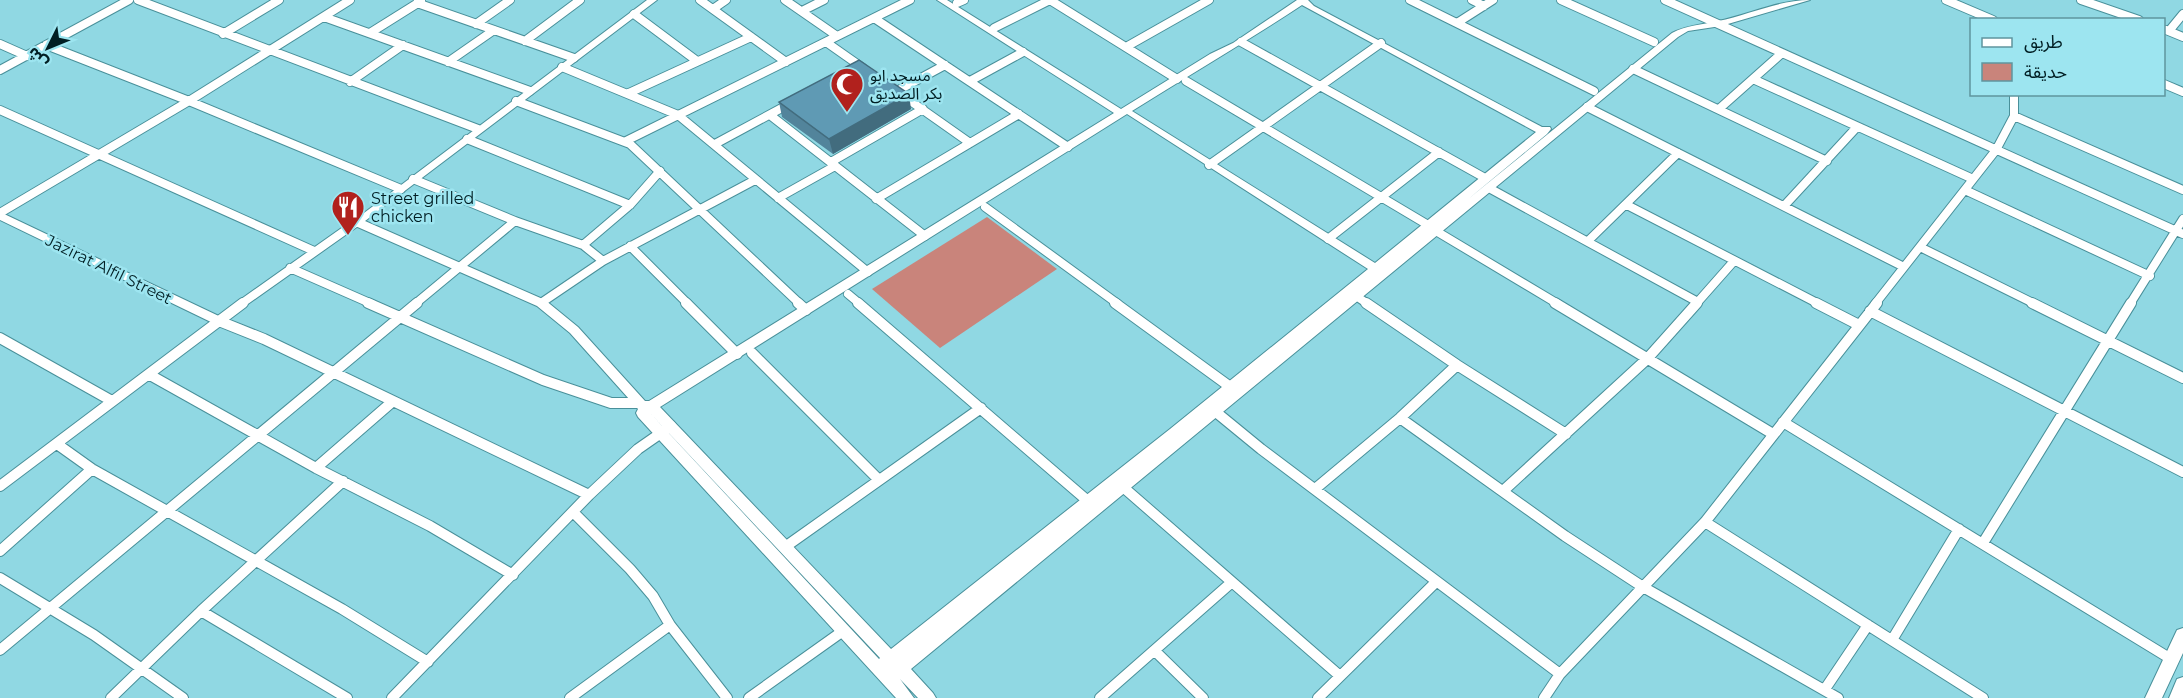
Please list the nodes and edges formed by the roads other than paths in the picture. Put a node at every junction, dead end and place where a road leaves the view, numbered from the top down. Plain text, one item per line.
1 (129, 0) edge
2 (138, 0) edge
3 (279, 0) edge
4 (350, 0) edge
5 (510, 0) edge
6 (580, 0) edge
7 (652, 0) edge
8 (700, 0) edge
9 (726, 0) edge
10 (786, 0) edge
11 (824, 0) edge
12 (910, 0) edge
13 (941, 0) edge
14 (1050, 0) edge
15 (1190, 0) edge
16 (1209, 0) edge
17 (1410, 0) edge
18 (1472, 0) edge
19 (1493, 0) edge
20 (1561, 0) edge
21 (1665, 0) edge
22 (1788, 0) edge
23 (1806, 0) edge
24 (1946, 0) edge
25 (2080, 0) edge
26 (958, 1) edge
27 (1299, 1) edge
28 (420, 2) edge
29 (1199, 5) junction
30 (1484, 6) junction
31 (713, 9) junction
32 (802, 11) junction
33 (634, 14) junction
34 (2183, 14) edge
35 (324, 17) junction
36 (874, 18) junction
37 (1988, 18) edge
38 (2133, 18) edge
39 (1714, 22) junction
40 (1457, 23) junction
41 (476, 24) junction
42 (994, 28) junction
43 (494, 30) junction
44 (2166, 30) edge
45 (370, 33) junction
46 (223, 34) junction
47 (837, 36) junction
48 (751, 37) junction
49 (2183, 37) edge
50 (525, 41) junction
51 (826, 42) junction
52 (1654, 42) junction
53 (1238, 43) junction
54 (1381, 43) junction
55 (0, 44) edge
56 (46, 45) junction
57 (403, 45) junction
58 (1126, 46) junction
59 (268, 51) junction
60 (1023, 52) junction
61 (1782, 53) junction
62 (27, 56) junction
63 (574, 58) junction
64 (697, 61) junction
65 (448, 62) junction
66 (786, 62) junction
67 (945, 64) junction
68 (859, 65) junction
69 (562, 67) junction
70 (1633, 69) junction
71 (0, 70) edge
72 (849, 71) edge
73 (868, 72) edge
74 (1753, 79) junction
75 (1181, 80) junction
76 (970, 81) junction
77 (350, 82) junction
78 (887, 84) edge
79 (1319, 85) junction
80 (2165, 85) edge
81 (530, 91) junction
82 (897, 91) junction
83 (1594, 91) junction
84 (2183, 92) edge
85 (629, 93) junction
86 (2014, 96) edge
87 (800, 98) edge
88 (189, 101) junction
89 (516, 101) junction
90 (1587, 107) junction
91 (923, 109) junction
92 (1719, 109) junction
93 (0, 110) edge
94 (1019, 114) junction
95 (678, 115) junction
96 (770, 115) junction
97 (1129, 116) junction
98 (2014, 116) junction
99 (1263, 126) junction
100 (1856, 128) junction
101 (478, 129) junction
102 (1543, 132) junction
103 (466, 139) junction
104 (626, 141) junction
105 (970, 143) junction
106 (715, 144) junction
107 (1068, 147) junction
108 (1996, 150) junction
109 (1439, 152) junction
110 (1678, 153) junction
111 (100, 154) junction
112 (1827, 161) junction
113 (833, 164) junction
114 (1209, 165) junction
115 (660, 171) junction
116 (1973, 179) junction
117 (413, 180) junction
118 (755, 180) junction
119 (1487, 183) junction
120 (401, 189) junction
121 (1965, 190) junction
122 (2183, 190) edge
123 (1381, 197) junction
124 (778, 198) junction
125 (876, 199) junction
126 (630, 205) junction
127 (1627, 205) junction
128 (1784, 206) junction
129 (986, 207) junction
130 (700, 208) junction
131 (0, 214) edge
132 (2183, 219) edge
133 (515, 220) junction
134 (357, 222) junction
135 (1432, 228) junction
136 (2180, 233) edge
137 (925, 236) junction
138 (1328, 239) junction
139 (1588, 241) junction
140 (583, 245) junction
141 (630, 246) junction
142 (1920, 247) junction
143 (314, 251) junction
144 (603, 261) junction
145 (1734, 261) junction
146 (461, 267) junction
147 (1904, 267) junction
148 (290, 268) junction
149 (1375, 268) junction
150 (868, 272) junction
151 (2150, 276) junction
152 (848, 294) junction
153 (1356, 296) junction
154 (1696, 301) junction
155 (541, 303) junction
156 (806, 310) junction
157 (1870, 311) junction
158 (399, 319) junction
159 (219, 321) junction
160 (1859, 325) junction
161 (0, 338) edge
162 (2108, 342) junction
163 (752, 353) junction
164 (736, 354) junction
165 (1647, 359) junction
166 (1458, 365) junction
167 (332, 373) junction
168 (150, 375) junction
169 (2183, 378) edge
170 (1229, 386) junction
171 (112, 401) junction
172 (392, 402) junction
173 (981, 408) junction
174 (1212, 409) junction
175 (647, 410) junction
176 (2066, 413) junction
177 (1400, 418) junction
178 (1783, 422) junction
179 (666, 430) junction
180 (1566, 434) junction
181 (1773, 434) junction
182 (258, 436) junction
183 (57, 444) junction
184 (316, 468) junction
185 (92, 469) junction
186 (2183, 472) edge
187 (879, 480) junction
188 (343, 481) junction
189 (0, 486) edge
190 (1123, 487) junction
191 (1315, 489) junction
192 (1503, 491) junction
193 (590, 495) junction
194 (1089, 502) junction
195 (166, 512) junction
196 (573, 512) junction
197 (1705, 522) junction
198 (1959, 529) junction
199 (1983, 543) junction
200 (785, 547) junction
201 (0, 551) edge
202 (256, 560) junction
203 (513, 574) junction
204 (0, 578) edge
205 (1232, 582) junction
206 (1436, 582) junction
207 (1643, 587) junction
208 (51, 607) junction
209 (201, 611) junction
210 (1868, 624) junction
211 (669, 625) junction
212 (843, 631) junction
213 (2183, 635) edge
214 (1892, 640) junction
215 (0, 650) edge
216 (1155, 651) junction
217 (2171, 658) junction
218 (428, 662) junction
219 (144, 668) junction
220 (889, 669) junction
221 (1560, 674) junction
222 (1340, 676) junction
223 (2183, 685) edge
224 (1825, 689) junction
225 (111, 698) edge
226 (183, 698) edge
227 (347, 698) edge
228 (392, 698) edge
229 (570, 698) edge
230 (727, 698) edge
231 (749, 698) edge
232 (906, 698) edge
233 (928, 698) edge
234 (1100, 698) edge
235 (1203, 698) edge
236 (1318, 698) edge
237 (1544, 698) edge
238 (1838, 698) edge
239 (1983, 698) edge
240 (2153, 698) edge
241 (2177, 698) edge

1 - 56 street
2 - 46 street
3 - 46 street
4 - 35 street
5 - 41 street
6 - 50 street
7 - 33 street
8 - 31 street
9 - 31 street
10 - 32 street
11 - 32 street
12 - 36 street
13 - 60 street
14 - 42 street
14 - 58 street
15 - 29 street
16 - 29 street
17 - 40 street
18 - 30 street
19 - 30 street
20 - 52 street
21 - 39 street
22 - 39 street
23 - 39 street
24 - 37 street
25 - 38 street
26 - 42 street
27 - 53 street
27 - 54 street
28 - 41 street
28 - 45 street
29 - 58 street
30 - 40 street
31 - 48 street
32 - 47 street
33 - 63 street
33 - 64 street
34 - 44 street
35 - 45 street
35 - 59 street
36 - 47 street
36 - 67 street
39 - 52 street
39 - 61 street
39 - 70 street
40 - 83 street
41 - 43 street
42 - 97 street
43 - 50 street
43 - 65 street
44 - 49 street
45 - 57 street
46 - 59 street
47 - 51 street
48 - 64 street
48 - 66 street
50 - 63 street
51 - 66 street
51 - 68 street
52 - 83 street
53 - 75 street
53 - 79 street
54 - 79 street
54 - 102 street
55 - 62 street
56 - 62 street
56 - 88 street
57 - 65 street
57 - 77 street
58 - 75 street
59 - 77 street
59 - 88 street
60 - 76 street
60 - 97 street
61 - 74 street
61 - 108 street
62 - 71 street
63 - 69 street
64 - 85 street
65 - 81 street
66 - 95 street
67 - 76 street
67 - 82 street
68 - 72 street
68 - 73 street
69 - 81 street
69 - 85 street
70 - 90 street
70 - 92 street
74 - 92 street
74 - 100 street
75 - 97 street
75 - 99 street
76 - 94 street
77 - 101 street
78 - 82 street
79 - 99 street
79 - 109 street
80 - 84 street
81 - 89 street
82 - 91 street
83 - 102 street
85 - 95 street
86 - 98 street
87 - 96 street
88 - 111 street
88 - 120 street
89 - 101 street
89 - 104 street
90 - 110 street
90 - 119 street
91 - 105 street
91 - 113 street
92 - 112 street
93 - 111 street
94 - 105 street
94 - 107 street
95 - 104 street
95 - 106 street
96 - 106 street
96 - 113 street
97 - 107 street
97 - 114 street
97 - 129 street
98 - 108 street
98 - 122 street
99 - 114 street
99 - 123 street
100 - 112 street
100 - 116 street
101 - 103 street
102 - 119 street
103 - 117 street
103 - 126 street
104 - 115 street
105 - 125 street
106 - 118 street
107 - 137 street
108 - 116 street
108 - 136 street
109 - 119 street
109 - 123 street
110 - 127 street
110 - 128 street
111 - 131 street
111 - 143 street
112 - 128 street
113 - 124 street
113 - 125 street
114 - 138 street
115 - 126 street
115 - 130 street
116 - 121 street
117 - 120 street
117 - 133 street
118 - 124 street
118 - 130 street
119 - 135 street
119 - 139 street
120 - 134 street
121 - 142 street
121 - 151 street
123 - 135 street
123 - 138 street
124 - 150 street
125 - 137 street
126 - 140 street
127 - 139 street
127 - 145 street
128 - 147 street
129 - 152 street
129 - 170 street
130 - 141 street
130 - 156 street
131 - 159 street, Jazirat Alfil Street
132 - 136 street
133 - 140 street
133 - 146 street
134 - 143 street
134 - 146 street
135 - 149 street
135 - 153 street
135 - 165 street
136 - 151 street
137 - 150 street
138 - 149 street
139 - 154 street
140 - 144 street
141 - 144 street
141 - 164 street
142 - 147 street
142 - 162 street
143 - 148 street
144 - 155 street
145 - 154 street
145 - 160 street
146 - 155 street
146 - 158 street
147 - 157 street
148 - 158 street
148 - 159 street
149 - 170 street
150 - 156 street
151 - 162 street
152 - 163 street
152 - 173 street
153 - 166 street
153 - 174 street
154 - 165 street
155 - 175 street
156 - 164 street
157 - 160 street
157 - 176 street
158 - 167 street
158 - 175 street
159 - 167 street
159 - 168 street
160 - 178 street
161 - 171 street
162 - 169 street
162 - 176 street
163 - 175 street
163 - 187 street
164 - 175 street
165 - 180 street
165 - 181 street
166 - 177 street
166 - 180 street
167 - 172 street
167 - 182 street
168 - 171 street
168 - 182 street
170 - 174 street
171 - 183 street
172 - 184 street
172 - 193 street
173 - 187 street
173 - 194 street
174 - 190 street
174 - 191 street
174 - 194 street
175 - 179 street
176 - 186 street
176 - 199 street
177 - 191 street
177 - 192 street
178 - 181 street
178 - 198 street
179 - 193 street
179 - 200 street
179 - 212 street
180 - 192 street
181 - 197 street
182 - 184 street
182 - 195 street
183 - 185 street
183 - 189 street
184 - 188 street
185 - 195 street
185 - 201 street
187 - 200 street
188 - 202 street
188 - 203 street
190 - 205 street
190 - 220 street
191 - 206 street
192 - 207 street
193 - 196 street
194 - 220 street
195 - 202 street
195 - 208 street
196 - 203 street
196 - 211 street
197 - 207 street
197 - 210 street
198 - 199 street
198 - 214 street
199 - 217 street
200 - 220 street
202 - 209 street
202 - 218 street
203 - 218 street
204 - 208 street
205 - 216 street
205 - 222 street
206 - 221 street
206 - 222 street
207 - 221 street
207 - 224 street
208 - 215 street
208 - 219 street
209 - 219 street
209 - 227 street
210 - 214 street
210 - 224 street
211 - 229 street
211 - 230 street
212 - 220 street
212 - 231 street
213 - 217 main road
214 - 239 street
216 - 234 street
216 - 235 street
217 - 240 main road
218 - 228 street
219 - 225 street
219 - 226 street
220 - 232 street
220 - 233 street
221 - 237 street
222 - 236 street
223 - 241 main road
224 - 238 street

